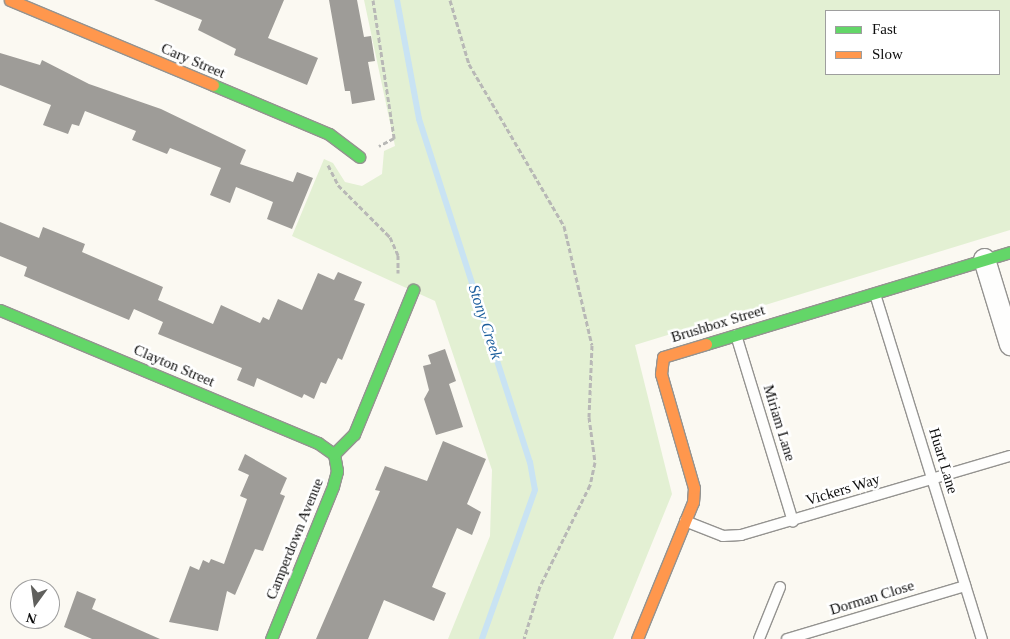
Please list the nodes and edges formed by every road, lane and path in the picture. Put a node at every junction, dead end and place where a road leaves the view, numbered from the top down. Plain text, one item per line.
1 (10, 0) edge
2 (373, 0) edge
3 (450, 0) edge
4 (359, 157) joint
5 (325, 158) dead end
6 (1010, 252) edge
7 (984, 259) junction
8 (396, 280) dead end
9 (413, 290) dead end
10 (874, 293) junction
11 (0, 310) edge
12 (736, 334) junction
13 (1010, 344) edge
14 (334, 454) junction
15 (1010, 456) edge
16 (932, 479) junction
17 (685, 521) junction
18 (793, 521) junction
19 (965, 586) junction
20 (780, 587) dead end
21 (271, 639) edge
22 (524, 639) edge
23 (637, 639) edge
24 (759, 639) edge
25 (787, 639) edge
26 (982, 639) edge

1 - 4 street, Cary Street
2 - 4 path
3 - 22 path
5 - 8 path
6 - 7 street, Brushbox Street
7 - 10 street, Brushbox Street
7 - 13 street
9 - 14 street
10 - 12 street, Brushbox Street
10 - 16 lane, Huart Lane
11 - 14 street, Clayton Street
12 - 17 street, Brushbox Street
12 - 18 lane, Miriam Lane
14 - 21 street, Camperdown Avenue
15 - 16 lane, Vickers Way
16 - 18 lane, Vickers Way
16 - 19 lane, Huart Lane
17 - 18 lane, Vickers Way
17 - 23 street, Brushbox Street
19 - 25 lane, Dorman Close
19 - 26 lane, Huart Lane
20 - 24 lane

